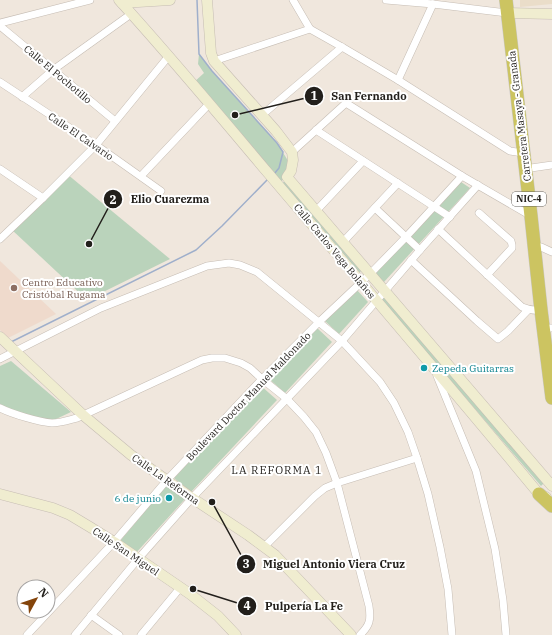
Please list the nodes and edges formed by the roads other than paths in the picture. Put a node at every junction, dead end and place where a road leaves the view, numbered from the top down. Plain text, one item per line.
1 (90, 0) edge
2 (170, 0) edge
3 (207, 0) edge
4 (293, 0) edge
5 (386, 0) edge
6 (512, 0) edge
7 (137, 1) edge
8 (120, 2) edge
9 (433, 4) junction
10 (509, 9) edge
11 (131, 14) junction
12 (552, 14) edge
13 (0, 24) edge
14 (310, 29) junction
15 (342, 47) junction
16 (168, 56) junction
17 (214, 61) junction
18 (53, 70) junction
19 (398, 80) junction
20 (0, 82) edge
21 (22, 97) junction
22 (209, 104) junction
23 (262, 115) junction
24 (115, 121) junction
25 (316, 130) junction
26 (96, 145) junction
27 (292, 152) junction
28 (523, 153) junction
29 (363, 161) junction
30 (552, 165) edge
31 (531, 168) junction
32 (0, 169) edge
33 (141, 176) junction
34 (462, 176) junction
35 (287, 177) junction
36 (273, 179) junction
37 (398, 183) junction
38 (478, 185) junction
39 (161, 191) dead end
40 (43, 198) junction
41 (434, 206) junction
42 (375, 208) junction
43 (316, 211) junction
44 (479, 213) dead end
45 (450, 216) junction
46 (531, 216) junction
47 (438, 230) junction
48 (406, 237) junction
49 (0, 239) edge
50 (343, 242) junction
51 (546, 249) edge
52 (420, 250) junction
53 (411, 260) junction
54 (370, 274) junction
55 (488, 275) junction
56 (362, 282) junction
57 (385, 291) junction
58 (377, 300) junction
59 (534, 310) junction
60 (319, 322) junction
61 (551, 328) edge
62 (0, 337) edge
63 (342, 341) junction
64 (552, 343) edge
65 (14, 350) junction
66 (0, 359) edge
67 (435, 368) junction
68 (262, 379) junction
69 (287, 398) junction
70 (552, 398) edge
71 (0, 408) edge
72 (83, 415) junction
73 (417, 458) junction
74 (167, 480) junction
75 (337, 483) junction
76 (552, 486) edge
77 (0, 494) edge
78 (546, 496) edge
79 (192, 498) junction
80 (552, 506) edge
81 (114, 542) junction
82 (264, 547) junction
83 (138, 559) junction
84 (180, 588) junction
85 (91, 615) junction
86 (27, 635) edge
87 (75, 635) edge
88 (118, 635) edge
89 (141, 635) edge
90 (236, 635) edge
91 (351, 635) edge
92 (360, 635) edge
93 (452, 635) edge
94 (506, 635) edge

1 - 13 street
2 - 7 street
3 - 17 street
4 - 14 street
5 - 9 street
6 - 10 highway, Carretera Masaya - Granada / NIC-4
7 - 8 street
8 - 11 street, Calle Carlos Vega Bolaños
9 - 10 street
9 - 19 street
10 - 12 street
10 - 28 highway, Carretera Masaya - Granada / NIC-4
10 - 31 highway, Carretera Masaya - Granada / NIC-4
11 - 16 street, Calle Carlos Vega Bolaños
11 - 18 street
13 - 18 street, Calle El Pochotillo
14 - 15 street
14 - 17 street
15 - 19 street
15 - 23 street
16 - 22 street, Calle Carlos Vega Bolaños
16 - 24 street
17 - 23 street
18 - 21 street
18 - 24 street, Calle El Pochotillo
19 - 28 street
20 - 21 street, Calle El Calvario
21 - 26 street, Calle El Calvario
22 - 33 street
22 - 36 street, Calle Carlos Vega Bolaños
23 - 27 street
24 - 26 street
25 - 27 street
25 - 29 street
25 - 34 street
26 - 33 street, Calle El Calvario
26 - 40 street
27 - 35 street
28 - 46 highway, Carretera Masaya - Granada / NIC-4
29 - 37 street
29 - 43 street
30 - 31 street
31 - 51 highway, Carretera Masaya - Granada / NIC-4
32 - 40 street
33 - 39 street, Calle El Calvario
34 - 38 street
34 - 41 street, Boulevard Doctor Manuel Maldonado
35 - 36 street
35 - 43 street, Calle Carlos Vega Bolaños
36 - 56 street, Calle Carlos Vega Bolaños
37 - 41 street
37 - 42 street
38 - 45 street
38 - 46 street
40 - 49 street
41 - 45 street
41 - 48 street, Boulevard Doctor Manuel Maldonado
42 - 48 street
42 - 50 street
43 - 50 street, Calle Carlos Vega Bolaños
44 - 55 street
45 - 47 street
46 - 59 highway, Carretera Masaya - Granada / NIC-4
47 - 52 street
47 - 55 street
48 - 52 street
48 - 54 street, Boulevard Doctor Manuel Maldonado
50 - 54 street, Calle Carlos Vega Bolaños
51 - 61 highway, Carretera Masaya - Granada / NIC-4
52 - 53 street
53 - 57 street
53 - 59 street
54 - 56 street, Boulevard Doctor Manuel Maldonado
54 - 57 street, Calle Carlos Vega Bolaños
55 - 59 street
56 - 58 street, Calle Carlos Vega Bolaños
56 - 60 street, Boulevard Doctor Manuel Maldonado
57 - 58 street
57 - 76 street, Calle Carlos Vega Bolaños
58 - 63 street
58 - 67 street, Calle Carlos Vega Bolaños
59 - 70 highway, Carretera Masaya - Granada / NIC-4
60 - 63 street
60 - 65 street
60 - 68 street, Boulevard Doctor Manuel Maldonado
61 - 64 highway, Carretera Masaya - Granada / NIC-4
62 - 65 street, Calle La Reforma
63 - 69 street
63 - 73 street
65 - 66 street
65 - 72 street, Calle La Reforma
67 - 78 street, Calle Carlos Vega Bolaños
67 - 94 street
68 - 69 street
68 - 72 street
68 - 74 street, Boulevard Doctor Manuel Maldonado
69 - 75 street
69 - 79 street
71 - 72 street
72 - 74 street, Calle La Reforma
73 - 75 street
73 - 93 street
74 - 79 street, Calle La Reforma
74 - 81 street, Boulevard Doctor Manuel Maldonado
75 - 82 street
75 - 92 street
77 - 81 street, Calle San Miguel
78 - 80 highway
79 - 82 street, Calle La Reforma
79 - 83 street
81 - 83 street, Calle San Miguel
81 - 86 street, Boulevard Doctor Manuel Maldonado
82 - 91 street, Calle La Reforma
83 - 84 street, Calle San Miguel
83 - 85 street
84 - 89 street
84 - 90 street, Calle San Miguel
85 - 87 street
85 - 88 street

